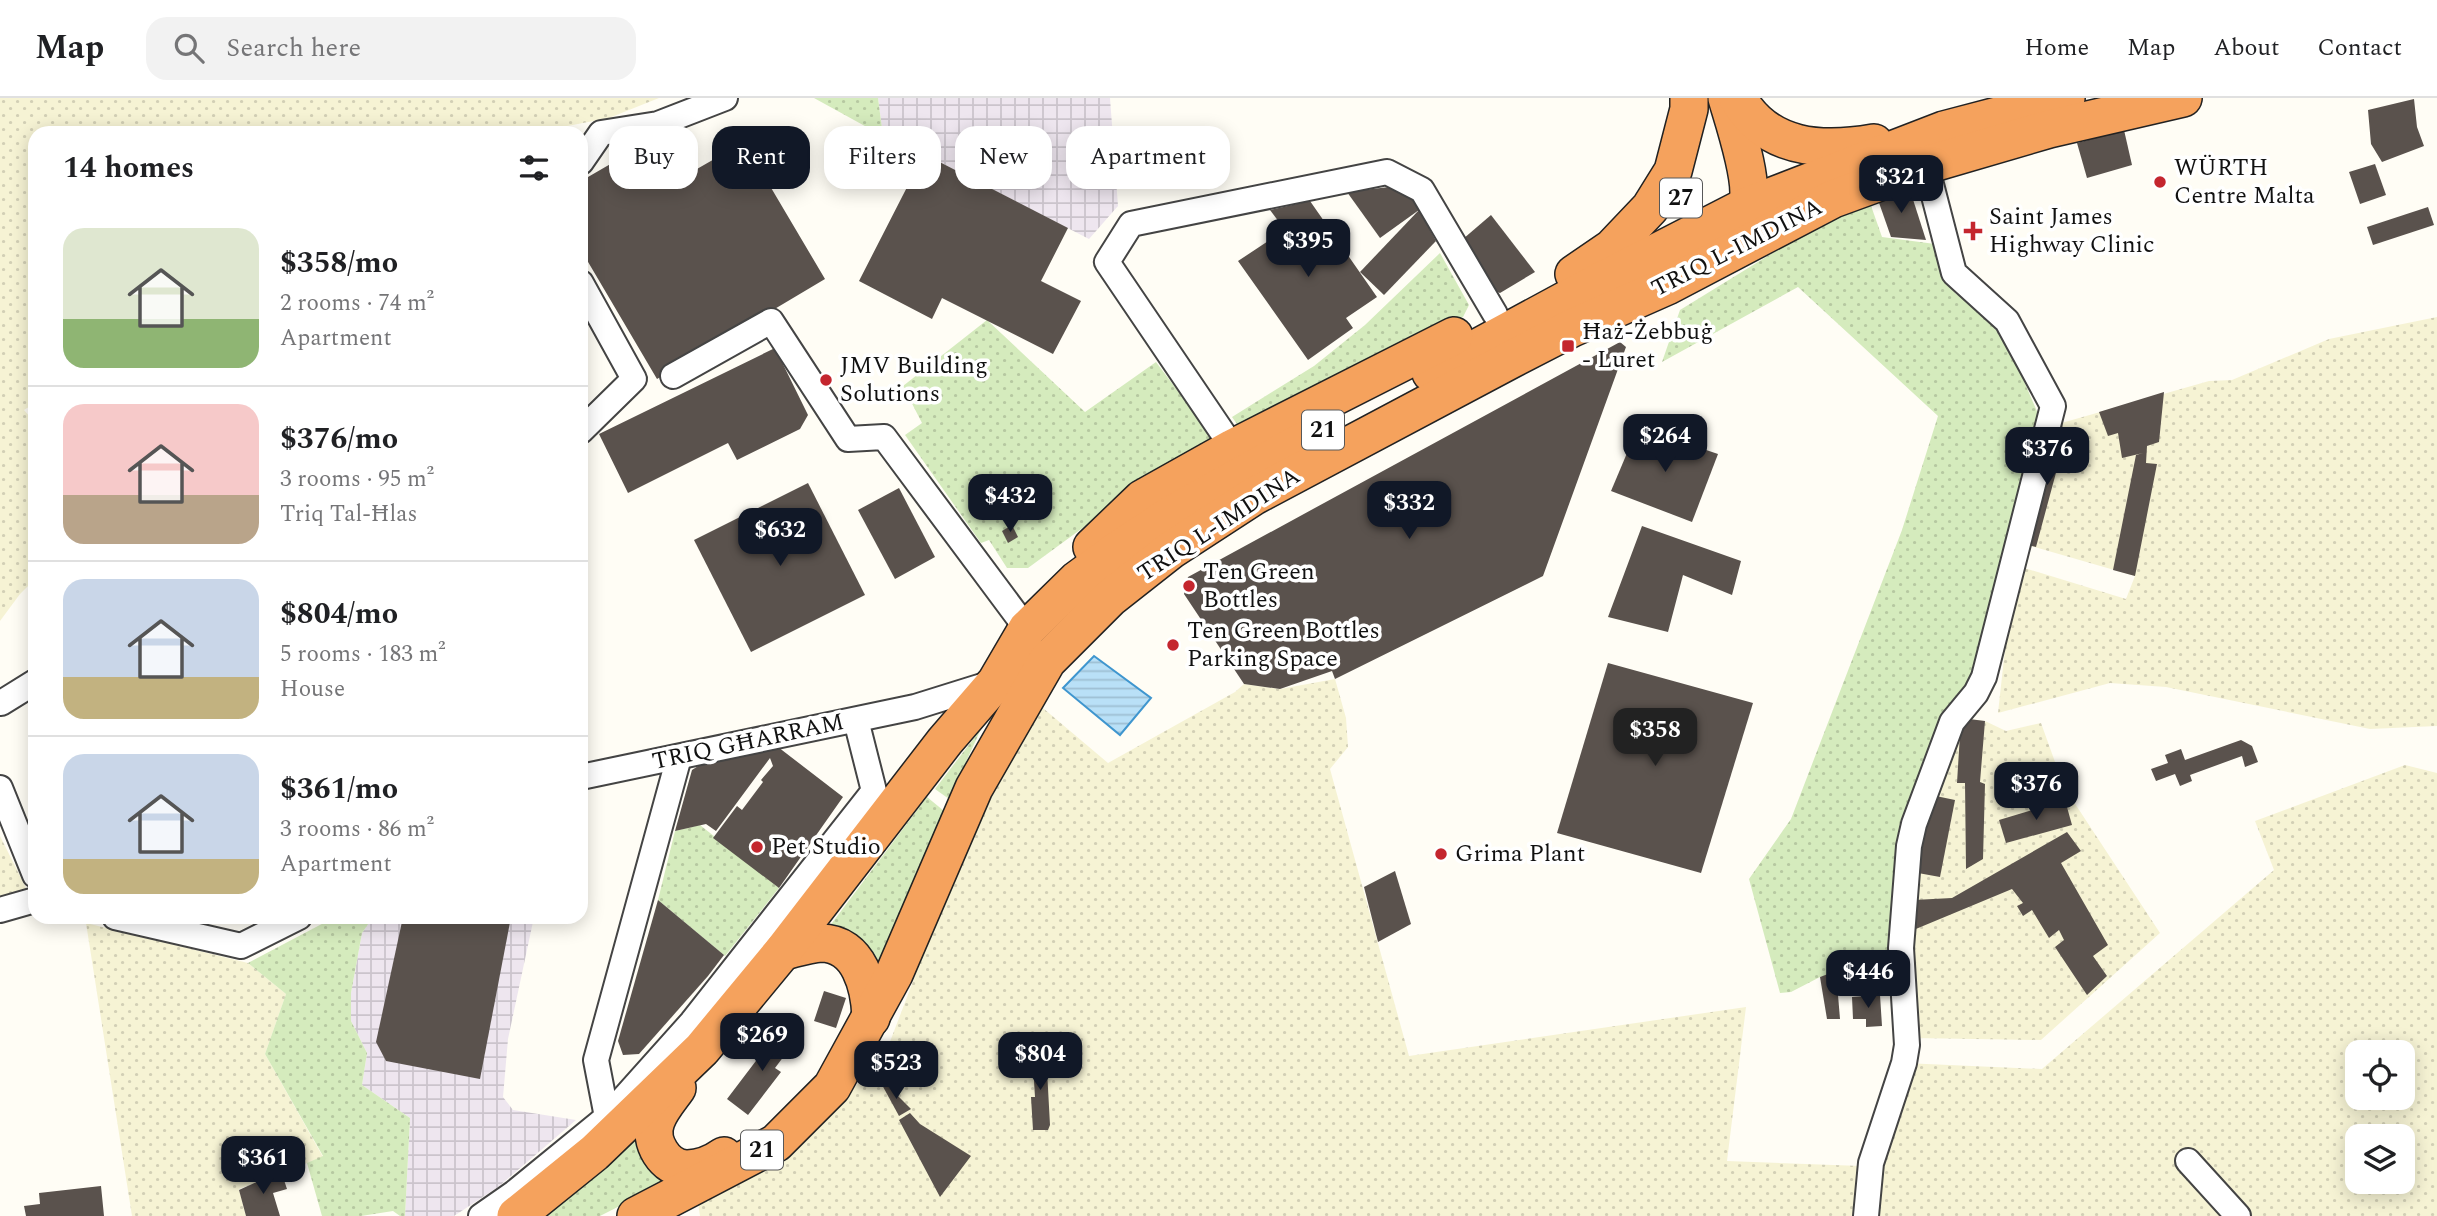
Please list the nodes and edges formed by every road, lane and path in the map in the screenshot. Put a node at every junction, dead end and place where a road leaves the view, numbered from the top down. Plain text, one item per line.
1 (725, 98) edge
2 (1689, 98) edge
3 (1705, 98) edge
4 (1727, 98) edge
5 (1738, 98) edge
6 (2067, 98) edge
7 (2183, 98) edge
8 (1944, 130) junction
9 (591, 135) edge
10 (1926, 164) junction
11 (1748, 202) junction
12 (1613, 275) junction
13 (588, 296) edge
14 (1495, 314) junction
15 (1510, 360) junction
16 (673, 376) dead end
17 (588, 424) edge
18 (1233, 448) junction
19 (1038, 618) junction
20 (996, 682) junction
21 (28, 686) edge
22 (1, 703) edge
23 (915, 707) junction
24 (856, 720) junction
25 (945, 741) junction
26 (679, 757) junction
27 (588, 776) edge
28 (0, 788) edge
29 (28, 858) edge
30 (28, 902) edge
31 (0, 910) edge
32 (145, 924) edge
33 (285, 924) edge
34 (783, 951) junction
35 (863, 1032) junction
36 (702, 1049) junction
37 (607, 1117) junction
38 (2188, 1161) dead end
39 (481, 1216) edge
40 (516, 1216) edge
41 (636, 1216) edge
42 (1866, 1216) edge
43 (2238, 1216) edge

1 - 9 street
2 - 14 highway
3 - 12 highway, 27
4 - 11 highway
5 - 8 highway
6 - 8 highway, TRIQ L-IMDINA
7 - 10 highway, TRIQ L-IMDINA
8 - 11 highway, TRIQ L-IMDINA / 21
10 - 15 highway, TRIQ L-IMDINA / 21
10 - 42 street
11 - 12 highway, TRIQ L-IMDINA / 21
11 - 15 highway
12 - 19 highway, TRIQ L-IMDINA / 21
13 - 17 street
14 - 18 highway
14 - 18 street
15 - 35 highway, TRIQ L-IMDINA / 21
16 - 19 street
18 - 19 highway
19 - 20 highway, TRIQ L-IMDINA / 21
20 - 23 street, TRIQ GĦARRAM
20 - 25 highway, TRIQ L-IMDINA / 21
21 - 22 street
23 - 24 street, TRIQ GĦARRAM
23 - 25 street
24 - 26 street, TRIQ GĦARRAM
24 - 37 street
25 - 34 highway, TRIQ L-IMDINA / 21
26 - 27 street, TRIQ GĦARRAM
26 - 37 street
28 - 29 street
30 - 31 street
32 - 33 street
34 - 35 highway
34 - 36 highway, TRIQ L-IMDINA / 21
35 - 36 highway
35 - 41 highway, TRIQ L-IMDINA / 21
36 - 40 highway, TRIQ L-IMDINA / 21
37 - 39 street
38 - 43 street

